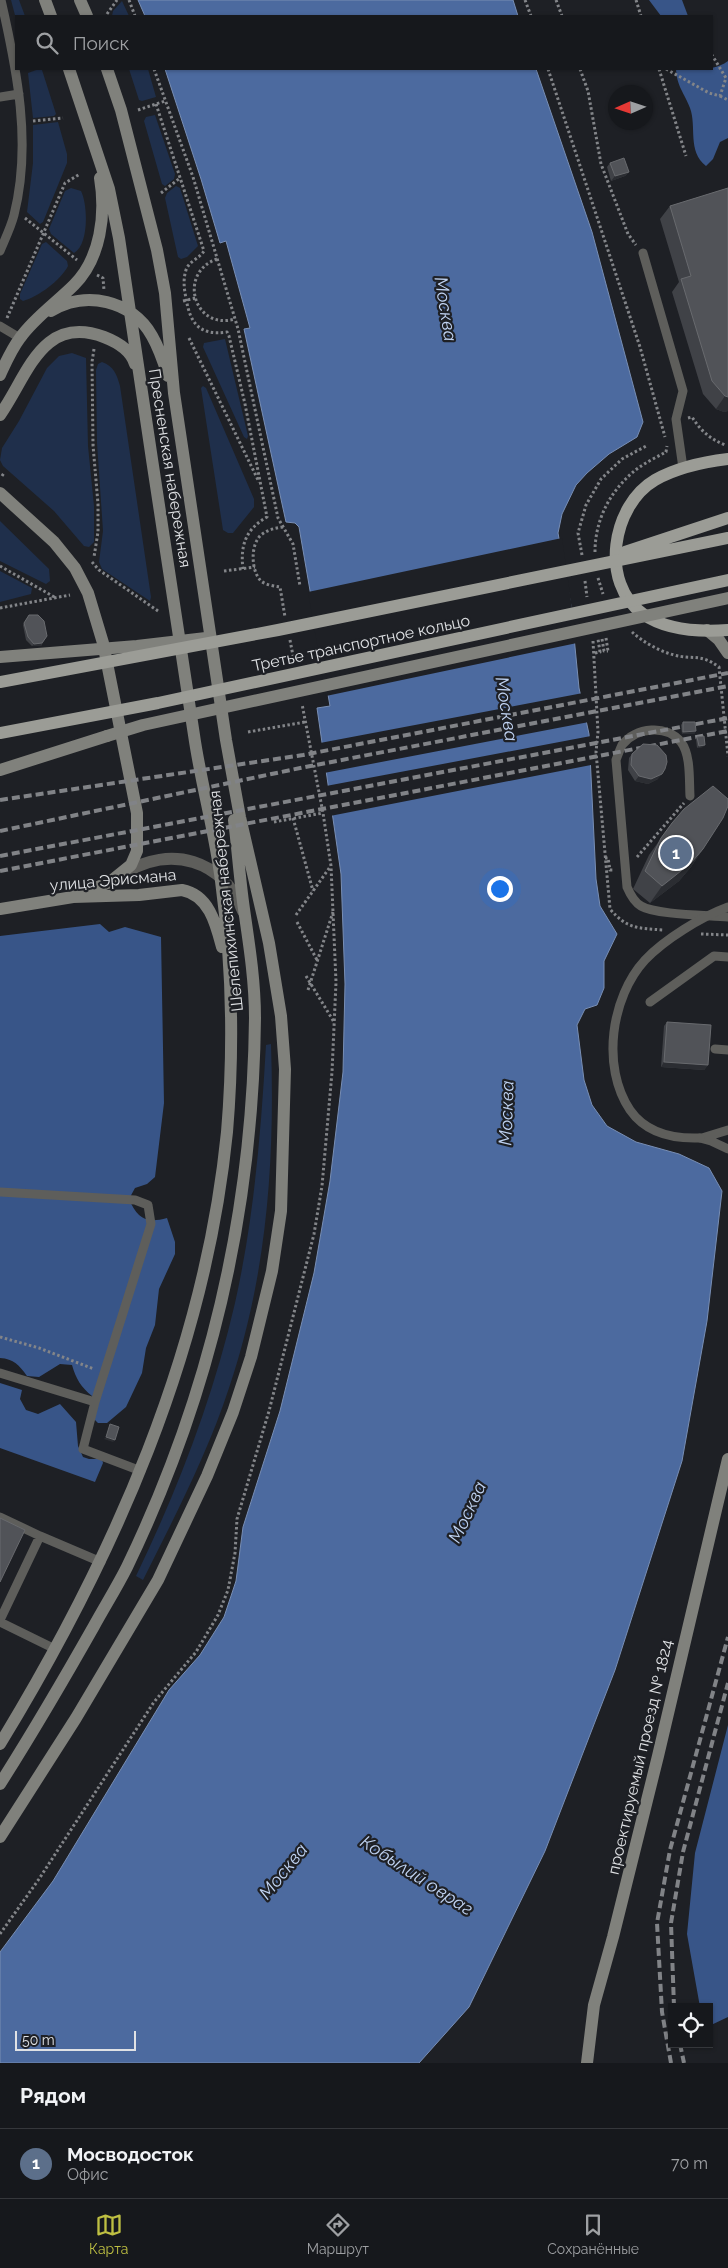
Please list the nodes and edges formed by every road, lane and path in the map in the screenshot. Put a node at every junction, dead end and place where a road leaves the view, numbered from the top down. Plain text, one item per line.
1 (1, 0) edge
2 (46, 0) edge
3 (80, 0) edge
4 (117, 0) edge
5 (129, 0) edge
6 (525, 0) edge
7 (556, 0) edge
8 (636, 0) edge
9 (107, 14) dead end
10 (51, 15) edge
11 (87, 15) edge
12 (135, 15) edge
13 (530, 15) edge
14 (562, 15) edge
15 (641, 15) edge
16 (713, 57) edge
17 (69, 70) edge
18 (107, 70) edge
19 (154, 70) edge
20 (548, 70) edge
21 (580, 70) edge
22 (659, 70) edge
23 (668, 70) edge
24 (19, 94) junction
25 (720, 96) junction
26 (0, 98) edge
27 (166, 100) junction
28 (728, 100) edge
29 (156, 104) junction
30 (138, 110) dead end
31 (63, 118) dead end
32 (30, 121) dead end
33 (94, 143) junction
34 (686, 156) dead end
35 (80, 174) dead end
36 (181, 178) junction
37 (161, 193) dead end
38 (24, 217) dead end
39 (43, 234) junction
40 (0, 250) edge
41 (643, 253) joint
42 (217, 258) junction
43 (81, 263) dead end
44 (96, 274) dead end
45 (104, 291) dead end
46 (196, 298) junction
47 (185, 301) junction
48 (130, 313) junction
49 (6, 318) dead end
50 (235, 319) junction
51 (0, 326) edge
52 (30, 326) junction
53 (20, 338) junction
54 (190, 338) dead end
55 (94, 349) dead end
56 (138, 372) junction
57 (0, 375) edge
58 (174, 393) junction
59 (0, 415) edge
60 (692, 417) dead end
61 (648, 445) dead end
62 (728, 446) edge
63 (656, 458) dead end
64 (728, 459) edge
65 (683, 468) junction
66 (261, 487) junction
67 (0, 493) edge
68 (728, 518) edge
69 (283, 527) junction
70 (578, 533) dead end
71 (728, 538) edge
72 (94, 557) dead end
73 (92, 562) dead end
74 (0, 566) edge
75 (255, 567) junction
76 (242, 569) junction
77 (224, 572) dead end
78 (533, 578) junction
79 (728, 580) edge
80 (300, 586) dead end
81 (70, 595) dead end
82 (56, 598) junction
83 (728, 598) edge
84 (0, 608) edge
85 (158, 611) dead end
86 (285, 630) junction
87 (707, 630) junction
88 (728, 630) edge
89 (728, 653) edge
90 (0, 657) edge
91 (595, 658) dead end
92 (707, 658) dead end
93 (294, 664) dead end
94 (0, 682) edge
95 (302, 703) dead end
96 (305, 722) junction
97 (248, 732) dead end
98 (0, 733) edge
99 (226, 740) junction
100 (728, 756) edge
101 (0, 770) edge
102 (690, 796) joint
103 (323, 813) junction
104 (293, 818) junction
105 (274, 822) dead end
106 (606, 858) junction
107 (331, 866) junction
108 (626, 869) junction
109 (121, 875) junction
110 (221, 877) junction
111 (313, 891) junction
112 (73, 898) junction
113 (0, 907) edge
114 (728, 908) edge
115 (334, 909) junction
116 (244, 915) junction
117 (296, 915) dead end
118 (728, 917) edge
119 (297, 922) dead end
120 (644, 928) dead end
121 (700, 934) dead end
122 (728, 935) edge
123 (728, 957) edge
124 (317, 961) junction
125 (306, 976) dead end
126 (230, 979) junction
127 (310, 983) junction
128 (308, 990) dead end
129 (650, 1002) dead end
130 (334, 1023) junction
131 (715, 1049) dead end
132 (728, 1050) edge
133 (728, 1130) edge
134 (700, 1138) junction
135 (728, 1149) edge
136 (0, 1192) edge
137 (0, 1337) edge
138 (105, 1372) junction
139 (0, 1373) edge
140 (95, 1402) junction
141 (728, 1459) edge
142 (141, 1471) junction
143 (0, 1517) edge
144 (40, 1536) junction
145 (100, 1562) junction
146 (0, 1621) edge
147 (55, 1649) junction
148 (0, 1744) edge
149 (0, 1784) edge
150 (0, 1837) edge
151 (0, 1934) edge
152 (587, 2063) edge

1 - 24 lane
2 - 10 main road
3 - 11 main road
4 - 9 path
5 - 12 path
6 - 13 path
7 - 14 path
8 - 15 path
16 - 25 path
17 - 33 main road, Пресненская набережная
18 - 58 main road, Пресненская набережная
19 - 27 path
20 - 63 path
21 - 41 path
22 - 34 path
23 - 25 path
24 - 26 lane
24 - 40 lane
25 - 28 path
27 - 29 path
27 - 42 path
29 - 30 path
29 - 36 path
31 - 32 path
33 - 48 main road, Пресненская набережная
33 - 52 main road
35 - 39 path
36 - 37 path
36 - 47 path
38 - 39 path
39 - 43 path
39 - 49 path
41 - 65 lane
42 - 46 path
42 - 50 path
44 - 45 path
46 - 47 path
46 - 50 path
47 - 66 path
48 - 52 main road
48 - 56 main road, Пресненская набережная
48 - 58 main road
50 - 69 path
51 - 53 lane
52 - 53 main road
53 - 57 main road
54 - 66 path
55 - 72 path
56 - 59 main road
56 - 110 main road, Пресненская набережная
58 - 99 main road, Пресненская набережная
60 - 62 path
61 - 70 path
64 - 65 main road
65 - 87 main road
66 - 76 path
67 - 109 main road
68 - 78 main road, bridge
69 - 75 path
69 - 80 path
71 - 78 main road, Третье транспортное кольцо, bridge
73 - 85 path
74 - 82 path
75 - 76 path
75 - 86 path
76 - 77 path
78 - 86 main road, Третье транспортное кольцо, bridge
79 - 98 main road, Третье транспортное кольцо, bridge
81 - 82 path
82 - 84 path
83 - 101 main road, bridge
86 - 90 main road, bridge
86 - 93 path
86 - 94 main road, Третье транспортное кольцо, bridge
87 - 88 main road
87 - 89 main road
91 - 106 path
92 - 100 path
95 - 96 path
96 - 97 path
96 - 103 path
99 - 116 main road, Шелепихинская набережная
99 - 150 main road
102 - 108 path
102 - 108 lane
103 - 104 path
103 - 107 path
104 - 105 path
104 - 111 path
106 - 108 path
106 - 120 path
107 - 111 path
107 - 115 path
108 - 118 lane
109 - 110 street
109 - 112 main road
110 - 116 street
110 - 126 main road, Шелепихинская набережная
111 - 117 path
112 - 113 main road, улица Эрисмана
112 - 126 main road, улица Эрисмана
114 - 134 lane, bridge
115 - 124 path
115 - 130 path
116 - 149 main road, Шелепихинская набережная
119 - 124 path
121 - 122 path
123 - 129 lane
124 - 127 path
125 - 127 path
126 - 142 main road, Шелепихинская набережная
127 - 128 path
127 - 130 path
130 - 151 path
131 - 132 lane
133 - 134 lane
134 - 135 lane
136 - 138 lane
137 - 138 path
138 - 140 lane
139 - 140 lane
140 - 142 lane
141 - 152 main road, проектируемый проезд № 1824
142 - 145 main road, Шелепихинская набережная
143 - 144 lane
144 - 145 lane
144 - 146 lane
145 - 147 main road, Шелепихинская набережная
146 - 147 lane
147 - 148 main road, Шелепихинская набережная

